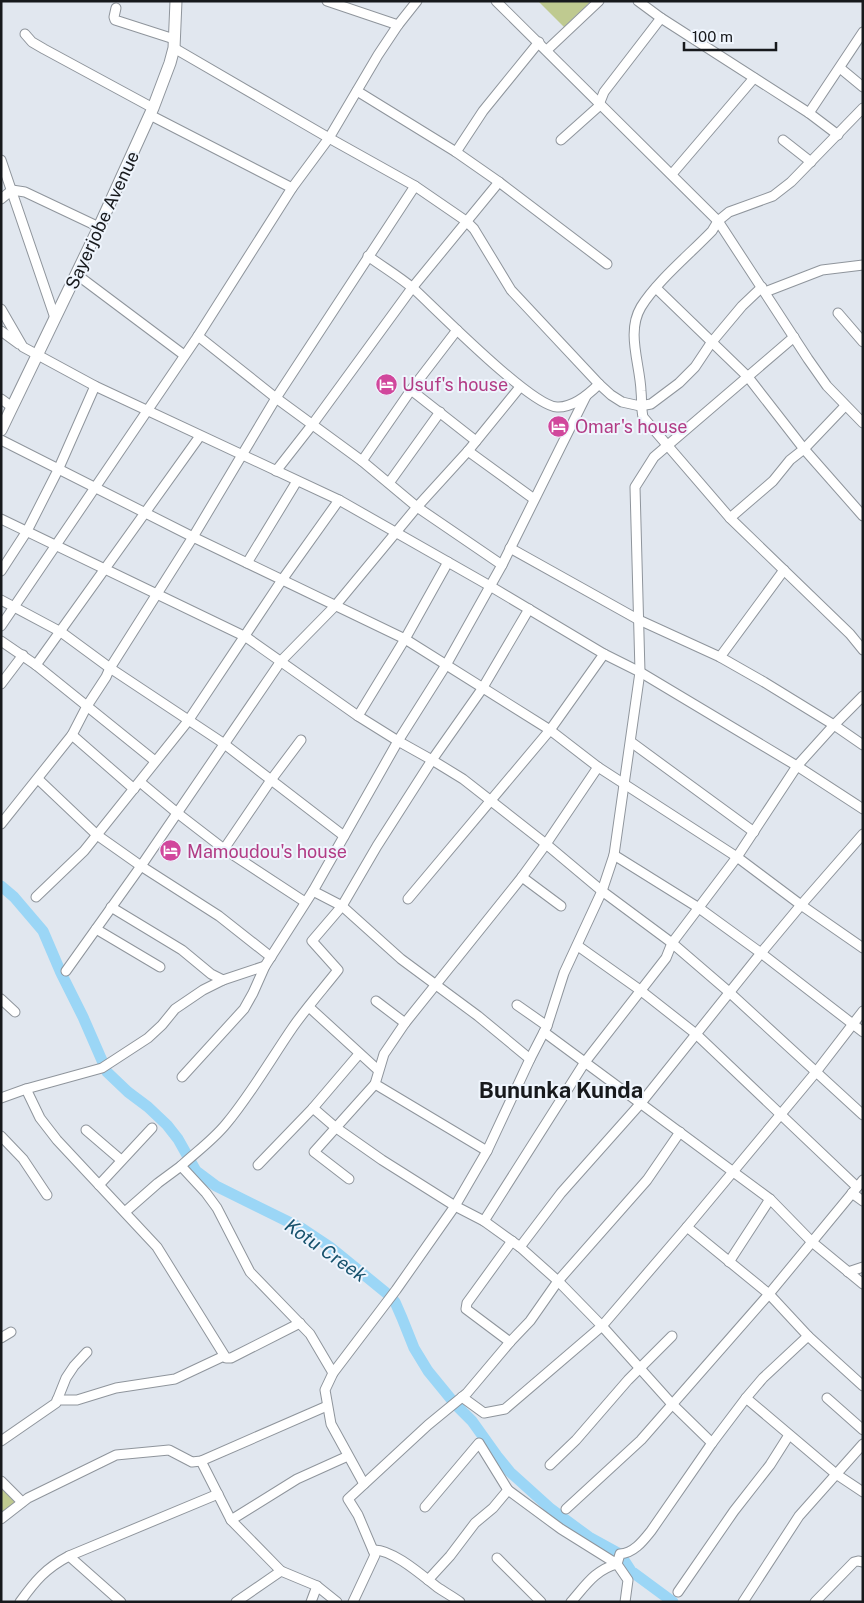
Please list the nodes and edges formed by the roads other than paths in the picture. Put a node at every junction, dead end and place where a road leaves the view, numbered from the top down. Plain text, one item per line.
1 (176, 1) edge
2 (327, 1) edge
3 (417, 1) edge
4 (496, 1) edge
5 (599, 1) edge
6 (638, 1) edge
7 (116, 8) dead end
8 (661, 18) junction
9 (398, 25) junction
10 (863, 32) edge
11 (25, 34) dead end
12 (539, 42) junction
13 (174, 44) junction
14 (547, 50) junction
15 (840, 68) junction
16 (754, 78) junction
17 (863, 87) edge
18 (356, 91) junction
19 (600, 103) junction
20 (863, 108) edge
21 (151, 111) junction
22 (809, 113) junction
23 (838, 135) junction
24 (328, 138) junction
25 (561, 140) dead end
26 (783, 140) dead end
27 (456, 152) junction
28 (1, 160) edge
29 (810, 162) junction
30 (672, 174) junction
31 (500, 182) junction
32 (415, 186) junction
33 (292, 188) junction
34 (12, 190) junction
35 (1, 199) edge
36 (466, 221) junction
37 (718, 221) junction
38 (99, 227) junction
39 (368, 256) junction
40 (607, 264) dead end
41 (863, 265) edge
42 (76, 274) junction
43 (412, 288) junction
44 (656, 288) junction
45 (763, 290) junction
46 (1, 309) edge
47 (838, 313) dead end
48 (55, 318) junction
49 (458, 330) junction
50 (1, 331) edge
51 (198, 336) junction
52 (794, 337) junction
53 (863, 342) edge
54 (712, 343) junction
55 (23, 347) junction
56 (38, 355) junction
57 (184, 355) junction
58 (748, 377) junction
59 (599, 384) junction
60 (95, 386) junction
61 (520, 387) junction
62 (412, 390) junction
63 (586, 396) junction
64 (276, 398) junction
65 (1, 399) edge
66 (12, 406) junction
67 (640, 406) junction
68 (844, 406) junction
69 (146, 411) junction
70 (440, 412) junction
71 (863, 423) edge
72 (312, 424) junction
73 (1, 430) edge
74 (200, 436) junction
75 (1, 440) edge
76 (476, 441) junction
77 (667, 446) junction
78 (804, 449) junction
79 (468, 450) junction
80 (241, 455) junction
81 (362, 461) junction
82 (58, 470) junction
83 (276, 471) junction
84 (297, 481) junction
85 (389, 483) junction
86 (97, 487) junction
87 (534, 499) junction
88 (339, 500) junction
89 (417, 507) junction
90 (146, 512) junction
91 (863, 516) edge
92 (730, 518) junction
93 (1, 519) edge
94 (27, 530) junction
95 (395, 533) junction
96 (193, 536) junction
97 (56, 545) junction
98 (510, 548) junction
99 (448, 562) junction
100 (247, 563) junction
101 (502, 565) junction
102 (104, 568) junction
103 (784, 570) junction
104 (1, 571) edge
105 (282, 580) junction
106 (490, 586) junction
107 (156, 593) junction
108 (1, 600) edge
109 (335, 606) junction
110 (14, 608) junction
111 (529, 609) junction
112 (640, 620) junction
113 (1, 626) edge
114 (61, 632) junction
115 (246, 636) junction
116 (404, 639) junction
117 (1, 641) edge
118 (863, 650) edge
119 (604, 654) junction
120 (23, 655) junction
121 (720, 657) junction
122 (281, 661) junction
123 (36, 665) junction
124 (446, 665) junction
125 (110, 668) junction
126 (640, 672) junction
127 (1, 684) edge
128 (482, 688) junction
129 (863, 696) edge
130 (87, 706) junction
131 (358, 716) junction
132 (188, 721) junction
133 (834, 725) junction
134 (550, 730) junction
135 (72, 735) junction
136 (301, 740) dead end
137 (398, 741) junction
138 (631, 742) junction
139 (223, 743) junction
140 (863, 745) edge
141 (432, 760) junction
142 (154, 761) junction
143 (598, 766) junction
144 (798, 766) junction
145 (38, 779) junction
146 (271, 780) junction
147 (140, 782) junction
148 (624, 784) junction
149 (134, 790) junction
150 (490, 800) junction
151 (863, 809) edge
152 (176, 812) junction
153 (1, 824) edge
154 (754, 832) junction
155 (863, 834) edge
156 (97, 835) junction
157 (344, 836) junction
158 (546, 844) junction
159 (224, 849) junction
160 (614, 855) junction
161 (737, 857) junction
162 (141, 866) junction
163 (522, 877) junction
164 (313, 891) junction
165 (602, 891) junction
166 (36, 897) dead end
167 (408, 899) dead end
168 (306, 902) junction
169 (801, 905) junction
170 (342, 906) junction
171 (561, 906) dead end
172 (111, 907) junction
173 (699, 908) junction
174 (96, 930) junction
175 (672, 943) junction
176 (578, 946) junction
177 (863, 948) edge
178 (761, 953) junction
179 (271, 957) junction
180 (265, 966) junction
181 (160, 967) dead end
182 (66, 971) dead end
183 (223, 980) junction
184 (436, 985) junction
185 (640, 990) junction
186 (729, 992) junction
187 (1, 999) edge
188 (376, 1001) dead end
189 (517, 1005) dead end
190 (308, 1007) junction
191 (863, 1011) edge
192 (15, 1012) dead end
193 (406, 1023) junction
194 (852, 1024) junction
195 (546, 1029) junction
196 (863, 1032) edge
197 (696, 1034) junction
198 (359, 1054) junction
199 (530, 1059) junction
200 (585, 1062) junction
201 (378, 1070) junction
202 (816, 1072) junction
203 (182, 1077) dead end
204 (375, 1084) junction
205 (26, 1089) junction
206 (1, 1098) edge
207 (641, 1103) junction
208 (313, 1108) junction
209 (779, 1115) junction
210 (863, 1116) edge
211 (335, 1127) junction
212 (152, 1128) dead end
213 (86, 1130) dead end
214 (680, 1132) junction
215 (1, 1136) edge
216 (487, 1151) junction
217 (121, 1160) junction
218 (184, 1163) junction
219 (258, 1165) dead end
220 (733, 1170) junction
221 (349, 1179) dead end
222 (99, 1185) junction
223 (857, 1186) edge
224 (47, 1195) dead end
225 (770, 1199) junction
226 (863, 1201) edge
227 (454, 1206) junction
228 (125, 1212) junction
229 (484, 1221) junction
230 (687, 1227) junction
231 (812, 1242) junction
232 (516, 1244) junction
233 (729, 1262) junction
234 (863, 1267) edge
235 (848, 1272) junction
236 (558, 1281) junction
237 (863, 1284) edge
238 (769, 1294) junction
239 (300, 1324) junction
240 (602, 1326) junction
241 (11, 1332) dead end
242 (672, 1336) dead end
243 (808, 1336) junction
244 (1, 1338) edge
245 (510, 1342) junction
246 (88, 1352) dead end
247 (224, 1356) junction
248 (640, 1369) junction
249 (334, 1373) junction
250 (863, 1386) edge
251 (462, 1397) junction
252 (746, 1398) junction
253 (827, 1398) dead end
254 (57, 1400) junction
255 (671, 1404) junction
256 (327, 1406) junction
257 (863, 1430) edge
258 (788, 1435) junction
259 (1, 1441) edge
260 (712, 1443) junction
261 (863, 1444) edge
262 (348, 1456) junction
263 (201, 1461) junction
264 (550, 1465) dead end
265 (836, 1474) junction
266 (1, 1481) edge
267 (364, 1484) junction
268 (508, 1490) junction
269 (863, 1492) edge
270 (218, 1494) junction
271 (22, 1502) junction
272 (425, 1507) dead end
273 (566, 1509) dead end
274 (1, 1519) edge
275 (231, 1520) junction
276 (373, 1550) junction
277 (69, 1556) junction
278 (497, 1558) dead end
279 (863, 1562) edge
280 (617, 1564) junction
281 (281, 1571) junction
282 (428, 1580) junction
283 (317, 1586) junction
284 (678, 1592) dead end
285 (20, 1602) edge
286 (121, 1602) edge
287 (236, 1602) edge
288 (311, 1602) edge
289 (337, 1602) edge
290 (353, 1602) edge
291 (460, 1602) edge
292 (542, 1602) edge
293 (571, 1602) edge
294 (626, 1602) edge
295 (743, 1602) edge
296 (815, 1602) edge

1 - 13 main road, Sayerjobe Avenue
2 - 9 street
3 - 9 street
4 - 12 street
5 - 14 street
6 - 8 street
7 - 13 street
8 - 16 street
8 - 19 street
9 - 18 street
10 - 15 street
11 - 21 street
12 - 14 street
12 - 27 street
13 - 21 main road, Sayerjobe Avenue
13 - 24 street
14 - 19 street
15 - 17 street
15 - 22 street
16 - 22 street
16 - 30 street
18 - 24 street
18 - 27 street
19 - 25 street
19 - 30 street
20 - 23 street
21 - 33 street
21 - 38 main road, Sayerjobe Avenue
22 - 23 street
23 - 29 street
24 - 32 street
24 - 33 street
26 - 29 street
27 - 31 street
28 - 34 street
29 - 37 street
30 - 37 street
31 - 36 street
31 - 40 street
32 - 36 street
32 - 39 street
33 - 51 street
34 - 35 street
34 - 38 street
34 - 48 street
36 - 43 street
36 - 59 street
37 - 44 street
37 - 45 street
38 - 42 main road, Sayerjobe Avenue
39 - 43 street
39 - 64 street
41 - 45 street
42 - 48 main road, Sayerjobe Avenue
42 - 57 street
43 - 49 street
43 - 72 street
44 - 54 street
44 - 67 street
45 - 52 street
45 - 54 street
46 - 55 street
47 - 53 street
48 - 56 main road, Sayerjobe Avenue
49 - 61 street
49 - 62 street
50 - 55 street
51 - 57 street
51 - 64 street
52 - 58 street
52 - 68 street
54 - 58 street
54 - 67 street
55 - 56 street
56 - 60 street
56 - 66 main road, Sayerjobe Avenue
57 - 69 street
58 - 77 street
58 - 78 street
59 - 63 street
59 - 67 street
60 - 69 street
60 - 82 street
61 - 63 street
61 - 76 street
62 - 70 street
62 - 81 street
63 - 87 street
64 - 72 street
64 - 80 street
65 - 66 street
66 - 73 main road, Sayerjobe Avenue
67 - 77 street
68 - 71 street
68 - 78 street
69 - 74 street
69 - 86 street
70 - 76 street
70 - 85 street
72 - 81 street
72 - 83 street
74 - 80 street
74 - 90 street
75 - 82 street
76 - 79 street
77 - 92 street
77 - 112 street
78 - 91 street
78 - 92 street
79 - 87 street
79 - 89 street
80 - 83 street
80 - 96 street
81 - 85 street
82 - 86 street
82 - 94 street
83 - 84 street
84 - 88 street
84 - 100 street
85 - 89 street
86 - 90 street
86 - 97 street
87 - 98 street
88 - 95 street
88 - 105 street
89 - 95 street
89 - 101 street
90 - 96 street
90 - 102 street
92 - 103 street
93 - 94 street
94 - 97 street
94 - 104 street
95 - 99 street
95 - 109 street
96 - 100 street
96 - 107 street
97 - 102 street
97 - 110 street
98 - 101 street
98 - 112 street
99 - 106 street
99 - 116 street
100 - 105 street
101 - 106 street
102 - 107 street
102 - 114 street
103 - 118 street
103 - 121 street
105 - 109 street
105 - 115 street
106 - 111 street
106 - 124 street
107 - 115 street
107 - 125 street
108 - 110 street
109 - 116 street
109 - 122 street
110 - 113 street
110 - 114 street
111 - 119 street
111 - 128 street
112 - 121 street
112 - 126 street
114 - 123 street
114 - 125 street
115 - 122 street
115 - 132 street
116 - 124 street
116 - 131 street
117 - 120 street
119 - 126 street
119 - 134 street
120 - 123 street
120 - 127 street
121 - 133 street
122 - 131 street
122 - 139 street
123 - 130 street
124 - 128 street
124 - 137 street
125 - 130 street
125 - 132 street
126 - 138 street
126 - 144 street
128 - 134 street
128 - 141 street
129 - 133 street
130 - 135 street
130 - 142 street
131 - 137 street
132 - 139 street
132 - 142 street
133 - 140 street
133 - 144 street
134 - 143 street
134 - 150 street
135 - 145 street
135 - 149 street
136 - 146 street
137 - 141 street
137 - 157 street
138 - 148 street
138 - 154 street
139 - 146 street
139 - 152 street
141 - 150 street
141 - 170 street
142 - 147 street
143 - 148 street
143 - 158 street
144 - 151 street
144 - 154 street
145 - 153 street
145 - 156 street
146 - 157 street
146 - 159 street
147 - 149 street
147 - 152 street
148 - 160 street
148 - 161 street
149 - 156 street
150 - 158 street
150 - 167 street
152 - 159 street
152 - 162 street
154 - 161 street
155 - 169 street
156 - 162 street
156 - 166 street
157 - 164 street
158 - 163 street
158 - 165 street
159 - 168 street
160 - 165 street
160 - 173 street
161 - 169 street
161 - 173 street
162 - 172 street
162 - 179 street
163 - 171 street
163 - 184 street
164 - 168 street
164 - 170 street
165 - 175 street
165 - 176 street
168 - 179 street
169 - 177 street
169 - 178 street
170 - 184 street
170 - 190 street
172 - 174 street
172 - 183 street
173 - 175 street
173 - 178 street
174 - 181 street
174 - 182 street
175 - 185 street
175 - 186 street
176 - 185 street
176 - 195 street
178 - 186 street
178 - 194 street
179 - 180 street
180 - 183 street
180 - 203 street
183 - 205 street
184 - 193 street
184 - 199 street
185 - 197 street
185 - 200 street
186 - 197 street
186 - 202 street
187 - 192 street
188 - 193 street
189 - 195 street
190 - 198 street
190 - 218 street
191 - 194 street
193 - 201 street
194 - 196 street
194 - 202 street
195 - 199 street
195 - 200 street
197 - 207 street
197 - 209 street
198 - 201 street
198 - 208 street
199 - 216 street
200 - 207 street
200 - 229 street
201 - 204 street
202 - 209 street
202 - 210 street
204 - 211 street
204 - 216 street
205 - 206 street
205 - 222 street
207 - 214 street
207 - 232 street
208 - 211 street
208 - 219 street
209 - 220 street
209 - 223 street
211 - 221 street
211 - 227 street
212 - 217 street
213 - 217 street
214 - 220 street
214 - 236 street
215 - 224 street
216 - 227 street
217 - 222 street
218 - 228 street
218 - 239 street
220 - 225 street
220 - 230 street
222 - 228 street
223 - 226 street
223 - 231 street
225 - 231 street
225 - 233 street
227 - 229 street
227 - 249 street
228 - 247 street
229 - 232 street
230 - 233 street
230 - 240 street
231 - 235 street
231 - 238 street
232 - 236 street
232 - 245 street
233 - 238 street
234 - 235 street
235 - 237 street
236 - 240 street
236 - 245 street
238 - 243 street
238 - 255 street
239 - 247 street
239 - 249 street
240 - 248 street
240 - 251 street
241 - 244 street
242 - 248 street
243 - 250 street
243 - 252 street
245 - 251 street
246 - 254 street
247 - 254 street
248 - 255 street
248 - 264 street
249 - 256 street
251 - 267 street
252 - 258 street
252 - 260 street
253 - 257 street
254 - 259 street
255 - 260 street
255 - 273 street
256 - 262 street
256 - 263 street
258 - 265 street
258 - 284 street
260 - 280 street
261 - 265 street
262 - 267 street
262 - 275 street
263 - 270 street
263 - 271 street
265 - 269 street
265 - 295 street
266 - 271 street
267 - 276 street
268 - 272 street
268 - 280 street
268 - 282 street
270 - 275 street
270 - 277 street
271 - 274 street
275 - 281 street
276 - 282 street
276 - 290 street
277 - 285 street
277 - 286 street
278 - 292 street
279 - 296 street
280 - 293 street
280 - 294 street
281 - 283 street
281 - 287 street
282 - 291 street
283 - 288 street
283 - 289 street

